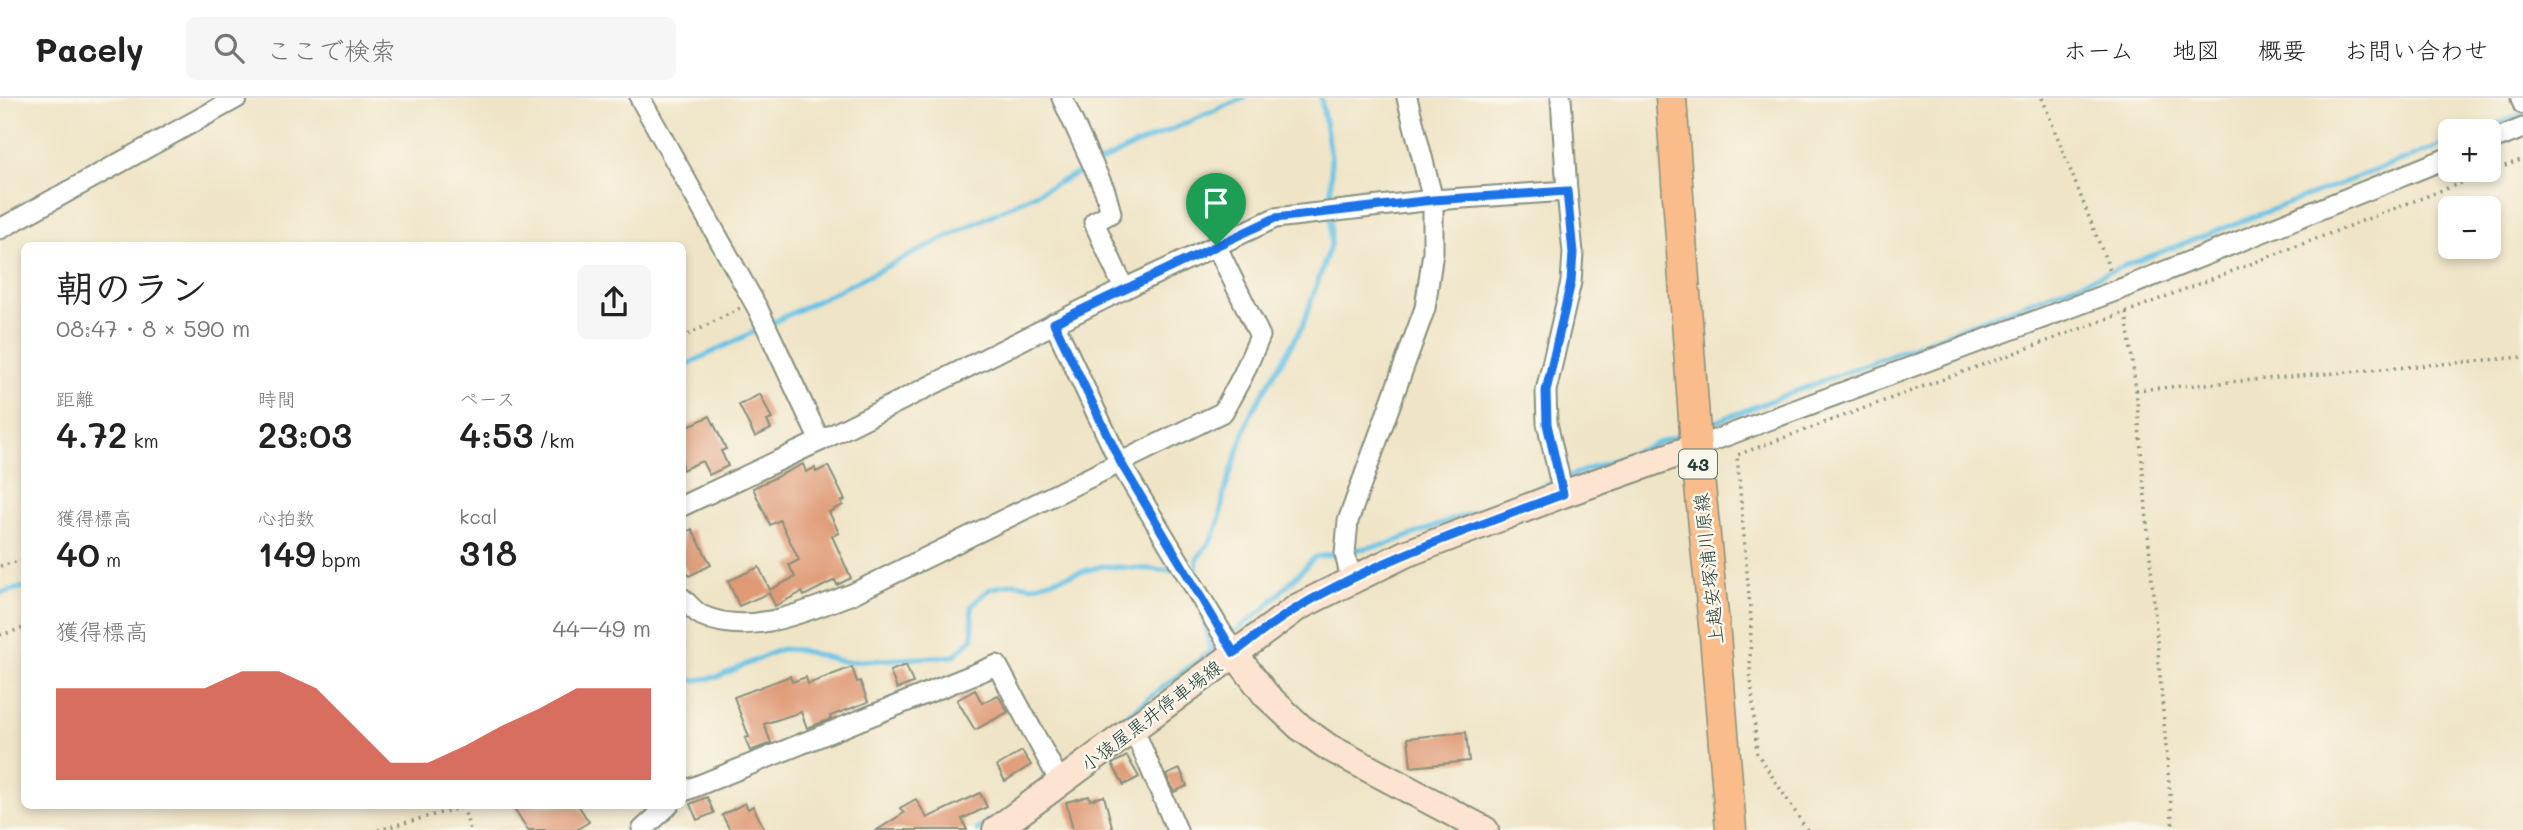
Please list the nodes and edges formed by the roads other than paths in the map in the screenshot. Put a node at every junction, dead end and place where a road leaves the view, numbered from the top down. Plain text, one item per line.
1 (237, 98) edge
2 (640, 98) edge
3 (1062, 98) edge
4 (1408, 98) edge
5 (1561, 98) edge
6 (1671, 98) edge
7 (2521, 98) edge
8 (2523, 104) edge
9 (2523, 128) edge
10 (2501, 137) edge
11 (2438, 162) edge
12 (1567, 191) junction
13 (1433, 200) junction
14 (0, 229) edge
15 (1216, 245) junction
16 (1124, 289) junction
17 (1054, 323) junction
18 (820, 441) junction
19 (1696, 447) junction
20 (1121, 463) junction
21 (1563, 494) junction
22 (686, 504) edge
23 (1351, 579) junction
24 (686, 602) edge
25 (1234, 653) junction
26 (1133, 730) junction
27 (1060, 782) junction
28 (686, 790) edge
29 (665, 809) edge
30 (642, 830) edge
31 (996, 830) edge
32 (1177, 830) edge
33 (1485, 830) edge
34 (1731, 830) edge

1 - 14 street
2 - 18 street
3 - 16 street
4 - 13 street
5 - 12 street
6 - 19 main road, 上越安塚浦川原線 / 43
7 - 8 street
9 - 10 street
11 - 19 street
12 - 13 street
12 - 21 street
13 - 15 street
13 - 23 street
15 - 16 street
15 - 20 street
16 - 17 street
17 - 18 street
17 - 20 street
18 - 22 street
19 - 21 main road, 小猿屋黒井停車場線
19 - 34 main road, 上越安塚浦川原線 / 43
20 - 24 street
20 - 25 street
21 - 23 main road, 小猿屋黒井停車場線
23 - 25 main road, 小猿屋黒井停車場線
25 - 26 main road, 小猿屋黒井停車場線
25 - 33 main road
26 - 27 main road, 小猿屋黒井停車場線
26 - 32 street
27 - 28 street
27 - 31 main road, 小猿屋黒井停車場線
29 - 30 street

